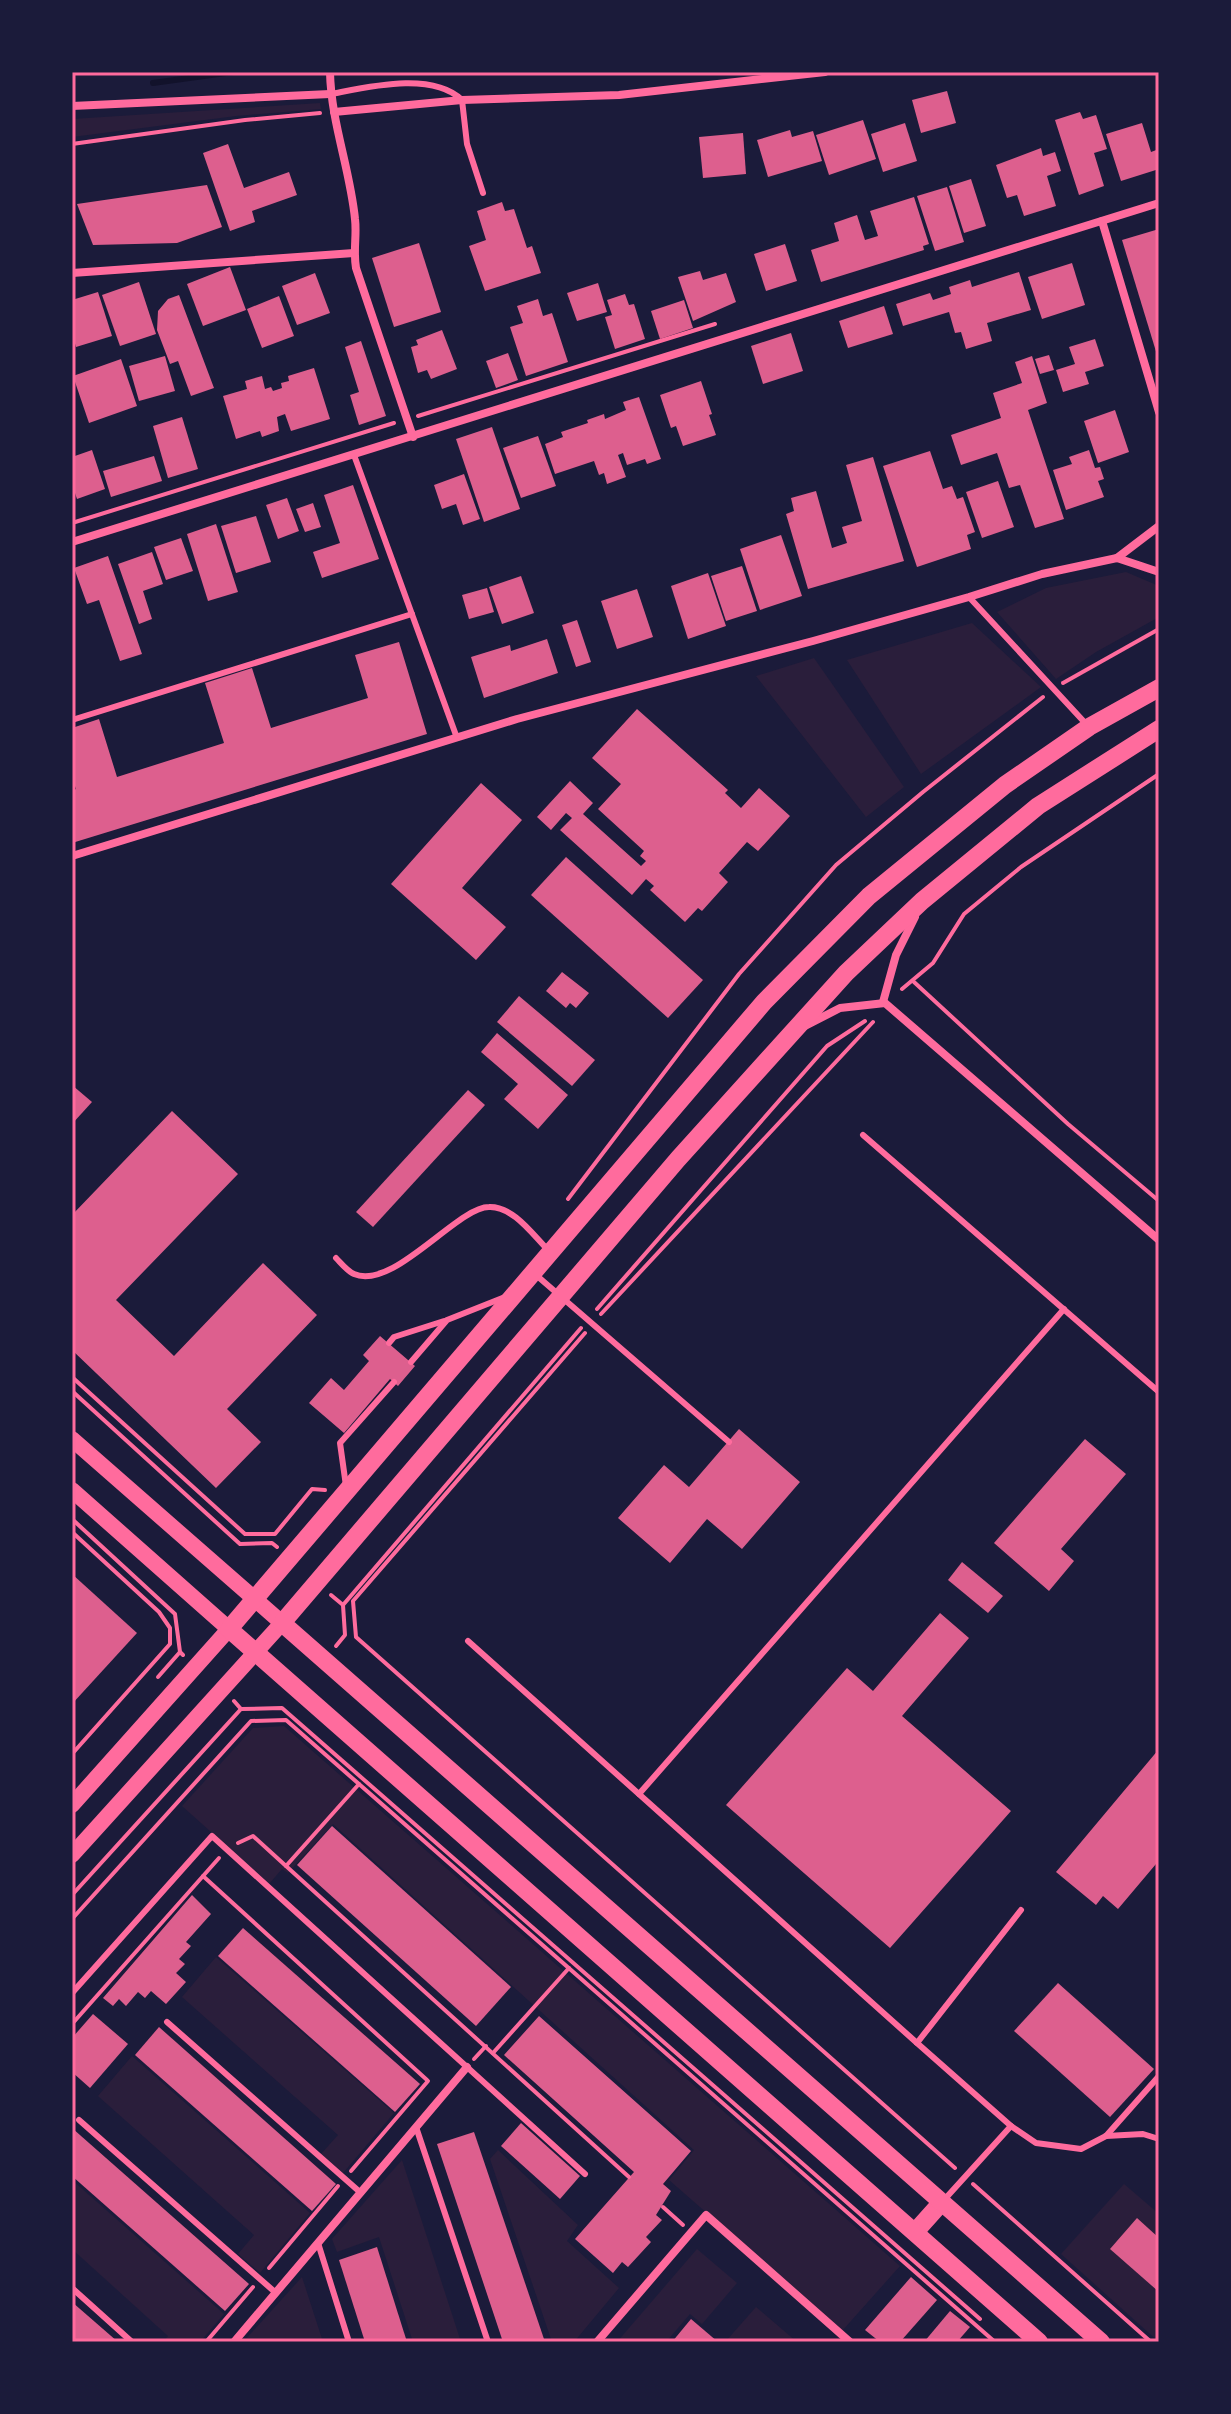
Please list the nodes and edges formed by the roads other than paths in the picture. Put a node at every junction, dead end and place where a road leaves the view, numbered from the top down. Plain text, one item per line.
1 (330, 72) edge
2 (825, 72) edge
3 (330, 94) junction
4 (462, 100) junction
5 (72, 106) edge
6 (334, 112) junction
7 (483, 193) dead end
8 (1159, 203) edge
9 (1102, 221) junction
10 (354, 253) junction
11 (72, 273) edge
12 (1159, 412) edge
13 (413, 437) junction
14 (354, 455) junction
15 (1159, 526) edge
16 (72, 542) edge
17 (1117, 558) junction
18 (1159, 572) edge
19 (969, 597) junction
20 (412, 614) junction
21 (1159, 688) edge
22 (72, 720) edge
23 (1089, 727) junction
24 (1158, 730) edge
25 (457, 738) junction
26 (72, 856) edge
27 (922, 901) junction
28 (884, 1002) junction
29 (790, 1034) junction
30 (863, 1135) dead end
31 (1159, 1240) edge
32 (550, 1252) junction
33 (336, 1258) dead end
34 (533, 1273) junction
35 (512, 1294) junction
36 (561, 1297) junction
37 (1064, 1309) junction
38 (447, 1320) junction
39 (389, 1343) dead end
40 (411, 1362) dead end
41 (394, 1382) dead end
42 (1159, 1392) edge
43 (72, 1439) edge
44 (729, 1442) dead end
45 (72, 1490) edge
46 (347, 1490) junction
47 (254, 1599) junction
48 (282, 1623) junction
49 (229, 1629) junction
50 (468, 1641) dead end
51 (255, 1652) junction
52 (639, 1794) junction
53 (72, 1805) edge
54 (72, 1855) edge
55 (1021, 1910) dead end
56 (72, 1993) edge
57 (167, 2022) dead end
58 (917, 2043) junction
59 (467, 2067) junction
60 (1159, 2076) edge
61 (79, 2120) dead end
62 (1011, 2126) junction
63 (416, 2127) junction
64 (1106, 2136) junction
65 (1159, 2139) edge
66 (585, 2174) dead end
67 (361, 2193) junction
68 (941, 2203) junction
69 (915, 2232) junction
70 (318, 2243) junction
71 (72, 2288) edge
72 (276, 2293) junction
73 (132, 2342) edge
74 (234, 2342) edge
75 (349, 2342) edge
76 (488, 2342) edge
77 (597, 2342) edge
78 (850, 2342) edge
79 (1039, 2342) edge
80 (1101, 2342) edge

1 - 3 street
2 - 4 street
3 - 4 lane
3 - 5 street
3 - 6 street
4 - 6 street
4 - 7 lane
6 - 10 street
8 - 9 street
9 - 12 street
9 - 13 street
10 - 11 street
10 - 13 street
13 - 14 street
14 - 16 street
14 - 20 lane
15 - 17 street
17 - 18 street
17 - 19 street
19 - 23 lane
19 - 25 street
20 - 22 lane
20 - 25 lane
21 - 23 main road
23 - 32 main road
24 - 27 main road
25 - 26 street
27 - 28 street
27 - 29 main road
28 - 29 street
28 - 31 street
29 - 36 main road
30 - 37 lane
32 - 33 lane
32 - 34 main road
34 - 35 main road
34 - 36 lane
35 - 38 lane
35 - 46 main road
36 - 44 lane
36 - 48 main road
37 - 42 lane
37 - 52 lane
38 - 39 lane
38 - 40 lane
41 - 46 lane
43 - 47 main road
45 - 49 main road
46 - 47 main road
47 - 48 main road
47 - 49 main road
48 - 51 main road
48 - 68 main road
49 - 51 main road
49 - 53 main road
50 - 52 lane
51 - 54 main road
51 - 69 main road
52 - 58 lane
55 - 58 lane
56 - 59 lane
57 - 67 lane
58 - 62 lane
59 - 63 street
59 - 66 lane
60 - 64 lane
61 - 72 lane
62 - 64 lane
62 - 68 lane
63 - 67 street
63 - 76 lane
64 - 65 lane
67 - 70 street
68 - 69 main road
68 - 80 main road
69 - 79 main road
70 - 72 street
70 - 75 lane
71 - 73 lane
72 - 74 street
77 - 78 street

